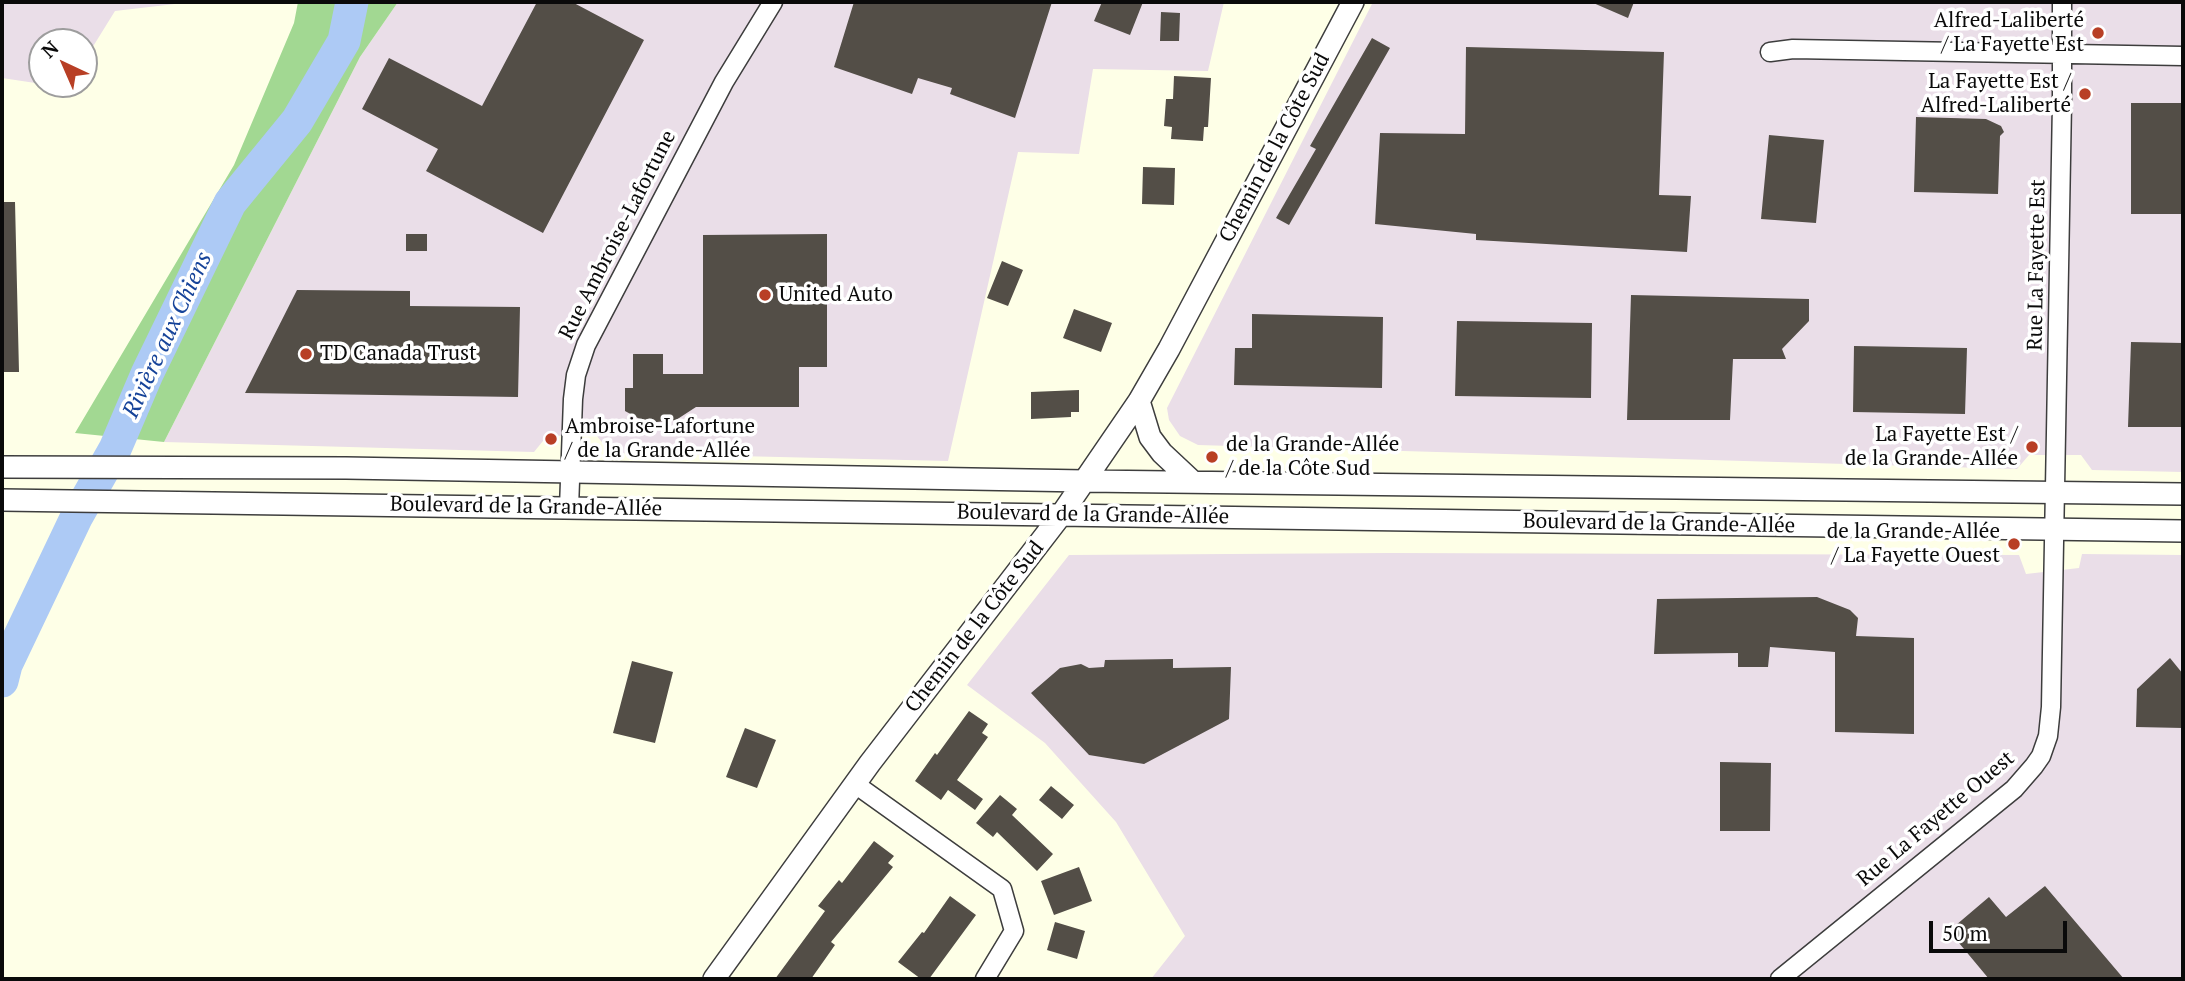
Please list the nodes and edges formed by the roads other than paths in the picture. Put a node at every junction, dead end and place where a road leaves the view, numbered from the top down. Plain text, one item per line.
1 (772, 2) edge
2 (1353, 2) edge
3 (2062, 2) edge
4 (1770, 52) dead end
5 (2062, 54) junction
6 (2183, 56) edge
7 (1139, 401) junction
8 (2, 467) edge
9 (92, 468) junction
10 (570, 472) junction
11 (1085, 481) junction
12 (1193, 482) junction
13 (2054, 493) junction
14 (2183, 495) edge
15 (2, 500) edge
16 (97, 501) junction
17 (569, 508) junction
18 (1061, 515) junction
19 (2053, 530) junction
20 (2183, 531) edge
21 (855, 784) junction
22 (714, 979) edge
23 (985, 979) edge
24 (1780, 979) edge

1 - 10 street, Rue Ambroise-Lafortune
2 - 7 street, Chemin de la Côte Sud
3 - 5 street, Rue La Fayette Est
4 - 5 street
5 - 6 street
5 - 13 street, Rue La Fayette Est
7 - 11 street, Chemin de la Côte Sud
7 - 12 street
8 - 9 street, Boulevard de la Grande-Allée
9 - 10 street, Boulevard de la Grande-Allée
9 - 16 street
10 - 11 street, Boulevard de la Grande-Allée
10 - 17 street, Rue Ambroise-Lafortune
11 - 12 street, Boulevard de la Grande-Allée
11 - 18 street, Chemin de la Côte Sud
12 - 13 street, Boulevard de la Grande-Allée
13 - 14 street, Boulevard de la Grande-Allée
13 - 19 street, Rue La Fayette Est
15 - 16 street, Boulevard de la Grande-Allée
16 - 17 street, Boulevard de la Grande-Allée
17 - 18 street, Boulevard de la Grande-Allée
18 - 19 street, Boulevard de la Grande-Allée
18 - 21 street, Chemin de la Côte Sud
19 - 20 street, Boulevard de la Grande-Allée
19 - 24 street, Rue La Fayette Ouest
21 - 22 street, Chemin de la Côte Sud
21 - 23 street

